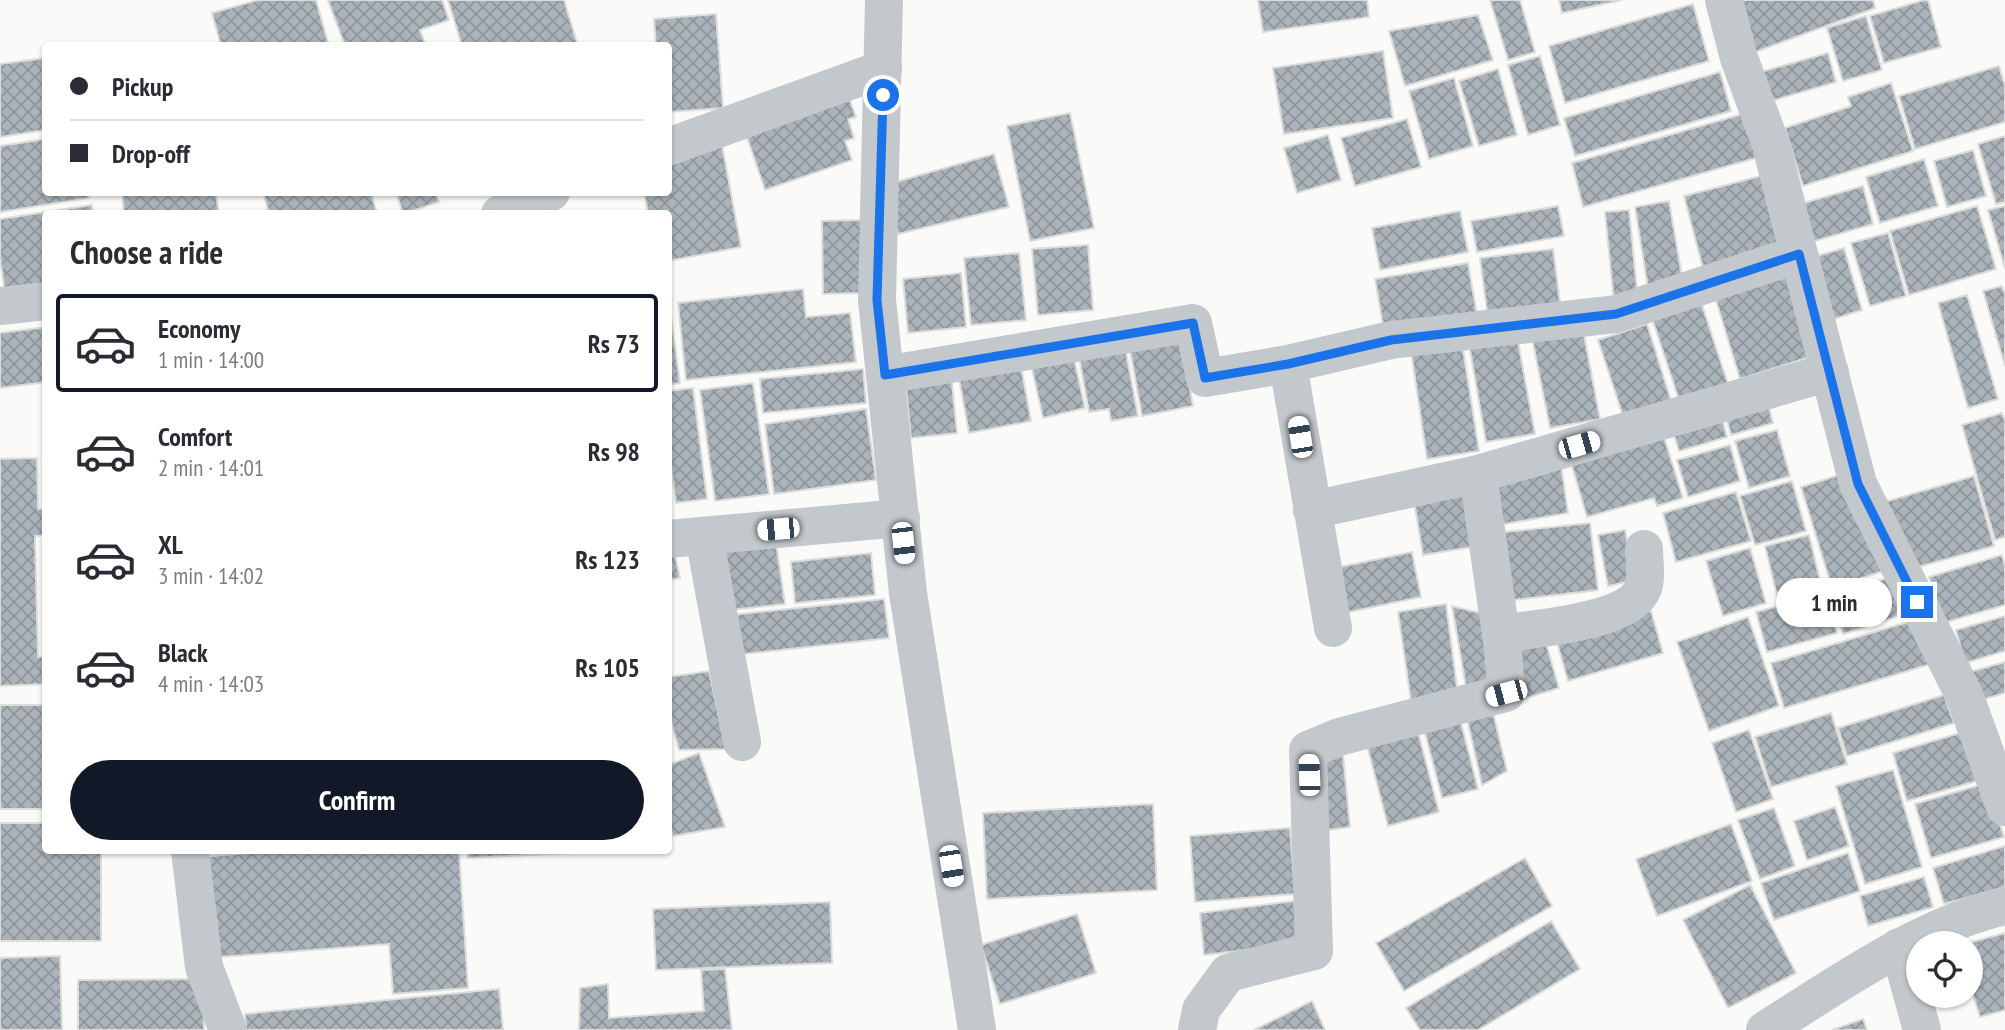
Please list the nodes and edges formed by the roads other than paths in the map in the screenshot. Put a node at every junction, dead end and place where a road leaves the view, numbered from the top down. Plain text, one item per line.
1 (884, 0) edge
2 (1724, 0) edge
3 (883, 69) junction
4 (672, 146) edge
5 (542, 196) edge
6 (509, 210) edge
7 (1799, 254) junction
8 (42, 301) edge
9 (0, 306) edge
10 (1288, 364) junction
11 (1830, 372) junction
12 (885, 375) junction
13 (1478, 474) junction
14 (1312, 510) junction
15 (901, 518) junction
16 (686, 537) edge
17 (1644, 549) dead end
18 (1333, 628) dead end
19 (1501, 634) junction
20 (742, 742) dead end
21 (2005, 807) edge
22 (190, 854) edge
23 (2005, 905) edge
24 (1899, 947) junction
25 (228, 1030) edge
26 (978, 1030) edge
27 (1197, 1030) edge
28 (1765, 1030) edge
29 (1922, 1030) edge

1 - 3 street
2 - 7 street
3 - 4 street
3 - 12 street
5 - 6 street
7 - 10 street
7 - 11 street
8 - 9 street
10 - 12 street
10 - 14 street
11 - 13 street
11 - 21 street
12 - 15 street
13 - 14 street
13 - 19 street
14 - 18 street
15 - 16 street
15 - 26 street
16 - 20 street
17 - 19 street
19 - 27 street
22 - 25 street
23 - 24 street
24 - 28 street
24 - 29 street

